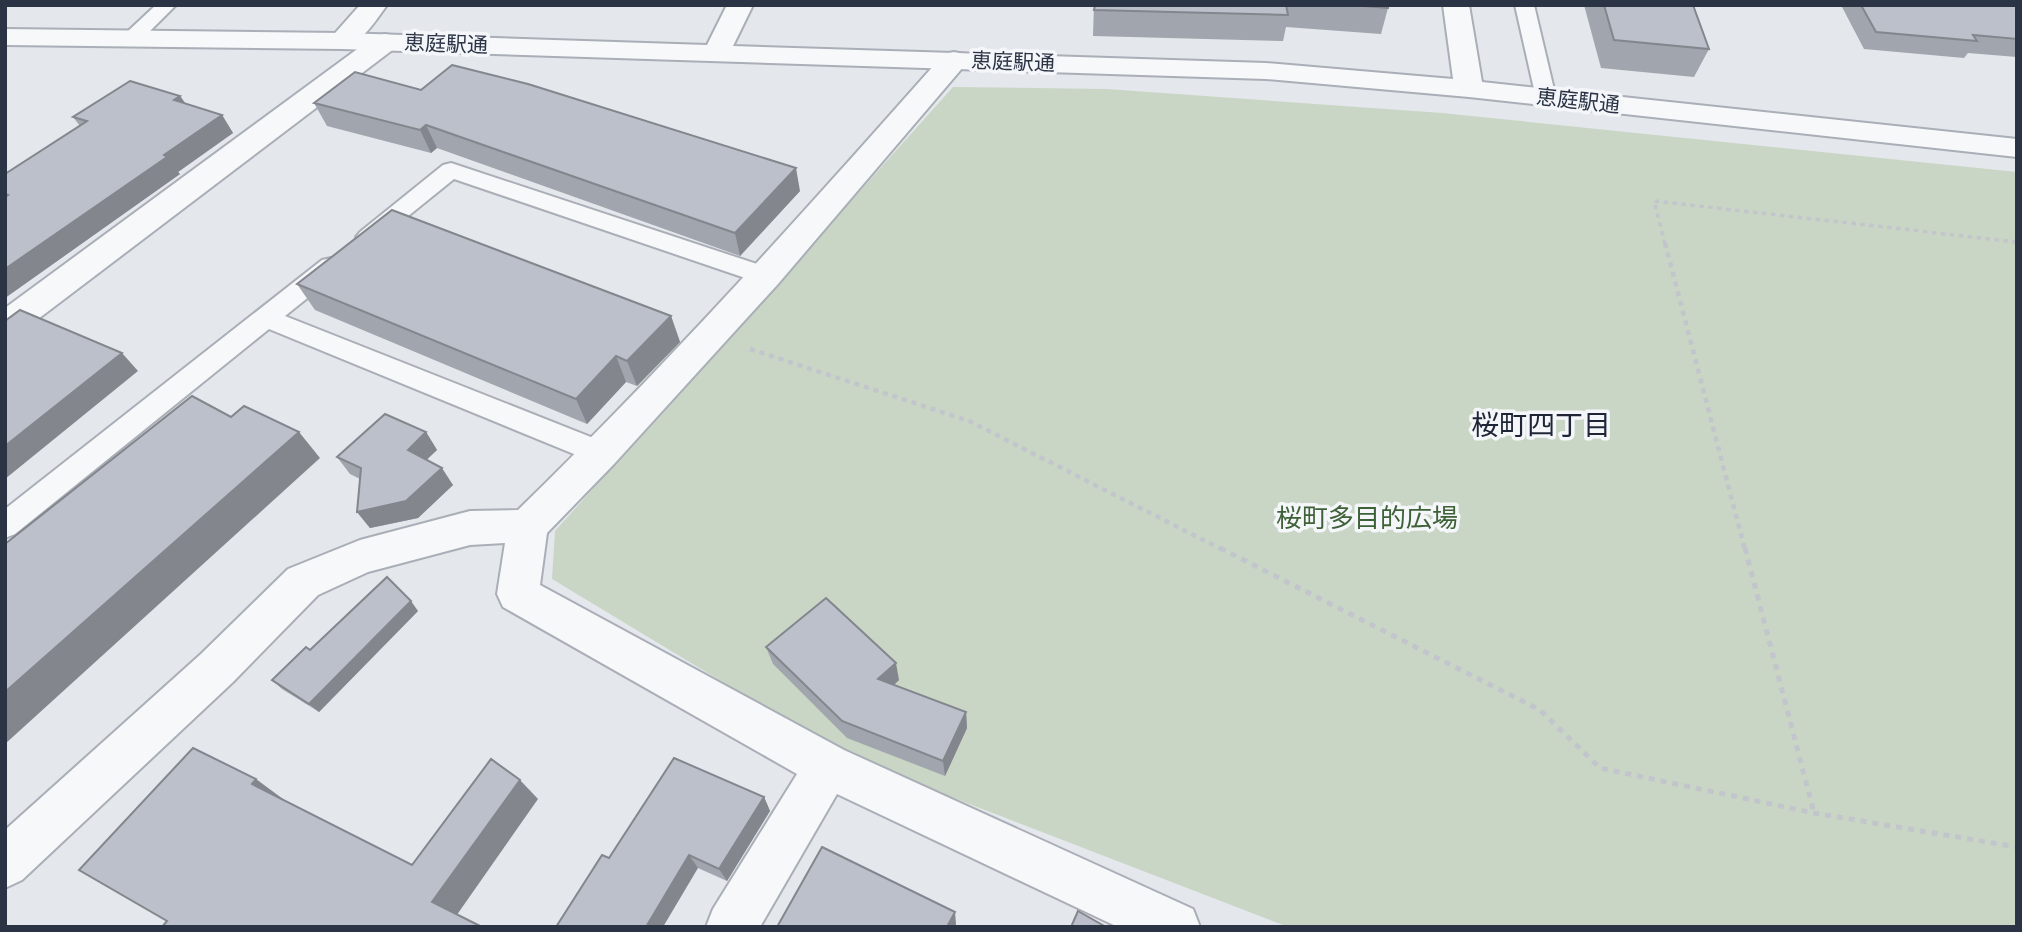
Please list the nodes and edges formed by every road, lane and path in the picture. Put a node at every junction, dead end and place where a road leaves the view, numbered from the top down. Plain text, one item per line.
1 (167, 5) edge
2 (374, 5) edge
3 (740, 5) edge
4 (1456, 5) edge
5 (1524, 5) edge
6 (5, 37) edge
7 (133, 37) junction
8 (342, 41) junction
9 (385, 42) junction
10 (716, 52) junction
11 (954, 60) junction
12 (1469, 89) junction
13 (1546, 98) junction
14 (2017, 148) edge
15 (2017, 242) edge
16 (766, 276) junction
17 (266, 318) junction
18 (5, 326) edge
19 (709, 336) junction
20 (601, 453) junction
21 (5, 526) edge
22 (528, 526) junction
23 (828, 766) junction
24 (1814, 813) junction
25 (2017, 847) edge
26 (5, 863) edge
27 (731, 927) edge
28 (1175, 927) edge

1 - 7 lane
2 - 8 street
3 - 10 street
4 - 12 street
5 - 13 lane
6 - 7 street, 恵庭駅通
7 - 8 street, 恵庭駅通
8 - 9 street, 恵庭駅通
9 - 10 street, 恵庭駅通
9 - 18 street
10 - 11 street, 恵庭駅通
11 - 12 street, 恵庭駅通
11 - 16 street
12 - 13 street, 恵庭駅通
13 - 14 street, 恵庭駅通
15 - 24 path
16 - 17 lane
16 - 19 street
17 - 20 lane
17 - 21 lane
19 - 20 street
19 - 24 path
20 - 22 street
22 - 23 street
22 - 26 street
23 - 27 street
23 - 28 street
24 - 25 path

